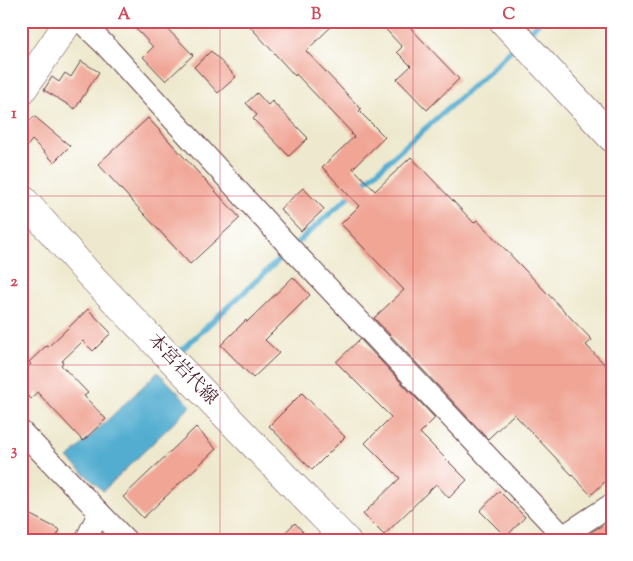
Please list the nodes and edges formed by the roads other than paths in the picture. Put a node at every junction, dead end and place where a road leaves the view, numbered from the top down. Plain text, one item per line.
1 (69, 21) edge
2 (80, 21) edge
3 (514, 33) edge
4 (21, 92) edge
5 (612, 138) edge
6 (21, 197) edge
7 (21, 431) edge
8 (612, 504) edge
9 (99, 512) junction
10 (560, 538) edge
11 (86, 540) edge
12 (126, 540) edge
13 (346, 540) edge

1 - 4 main road
2 - 10 street
3 - 5 main road
6 - 13 main road, 本宮岩代線
7 - 9 street
8 - 10 street
9 - 11 street
9 - 12 street

